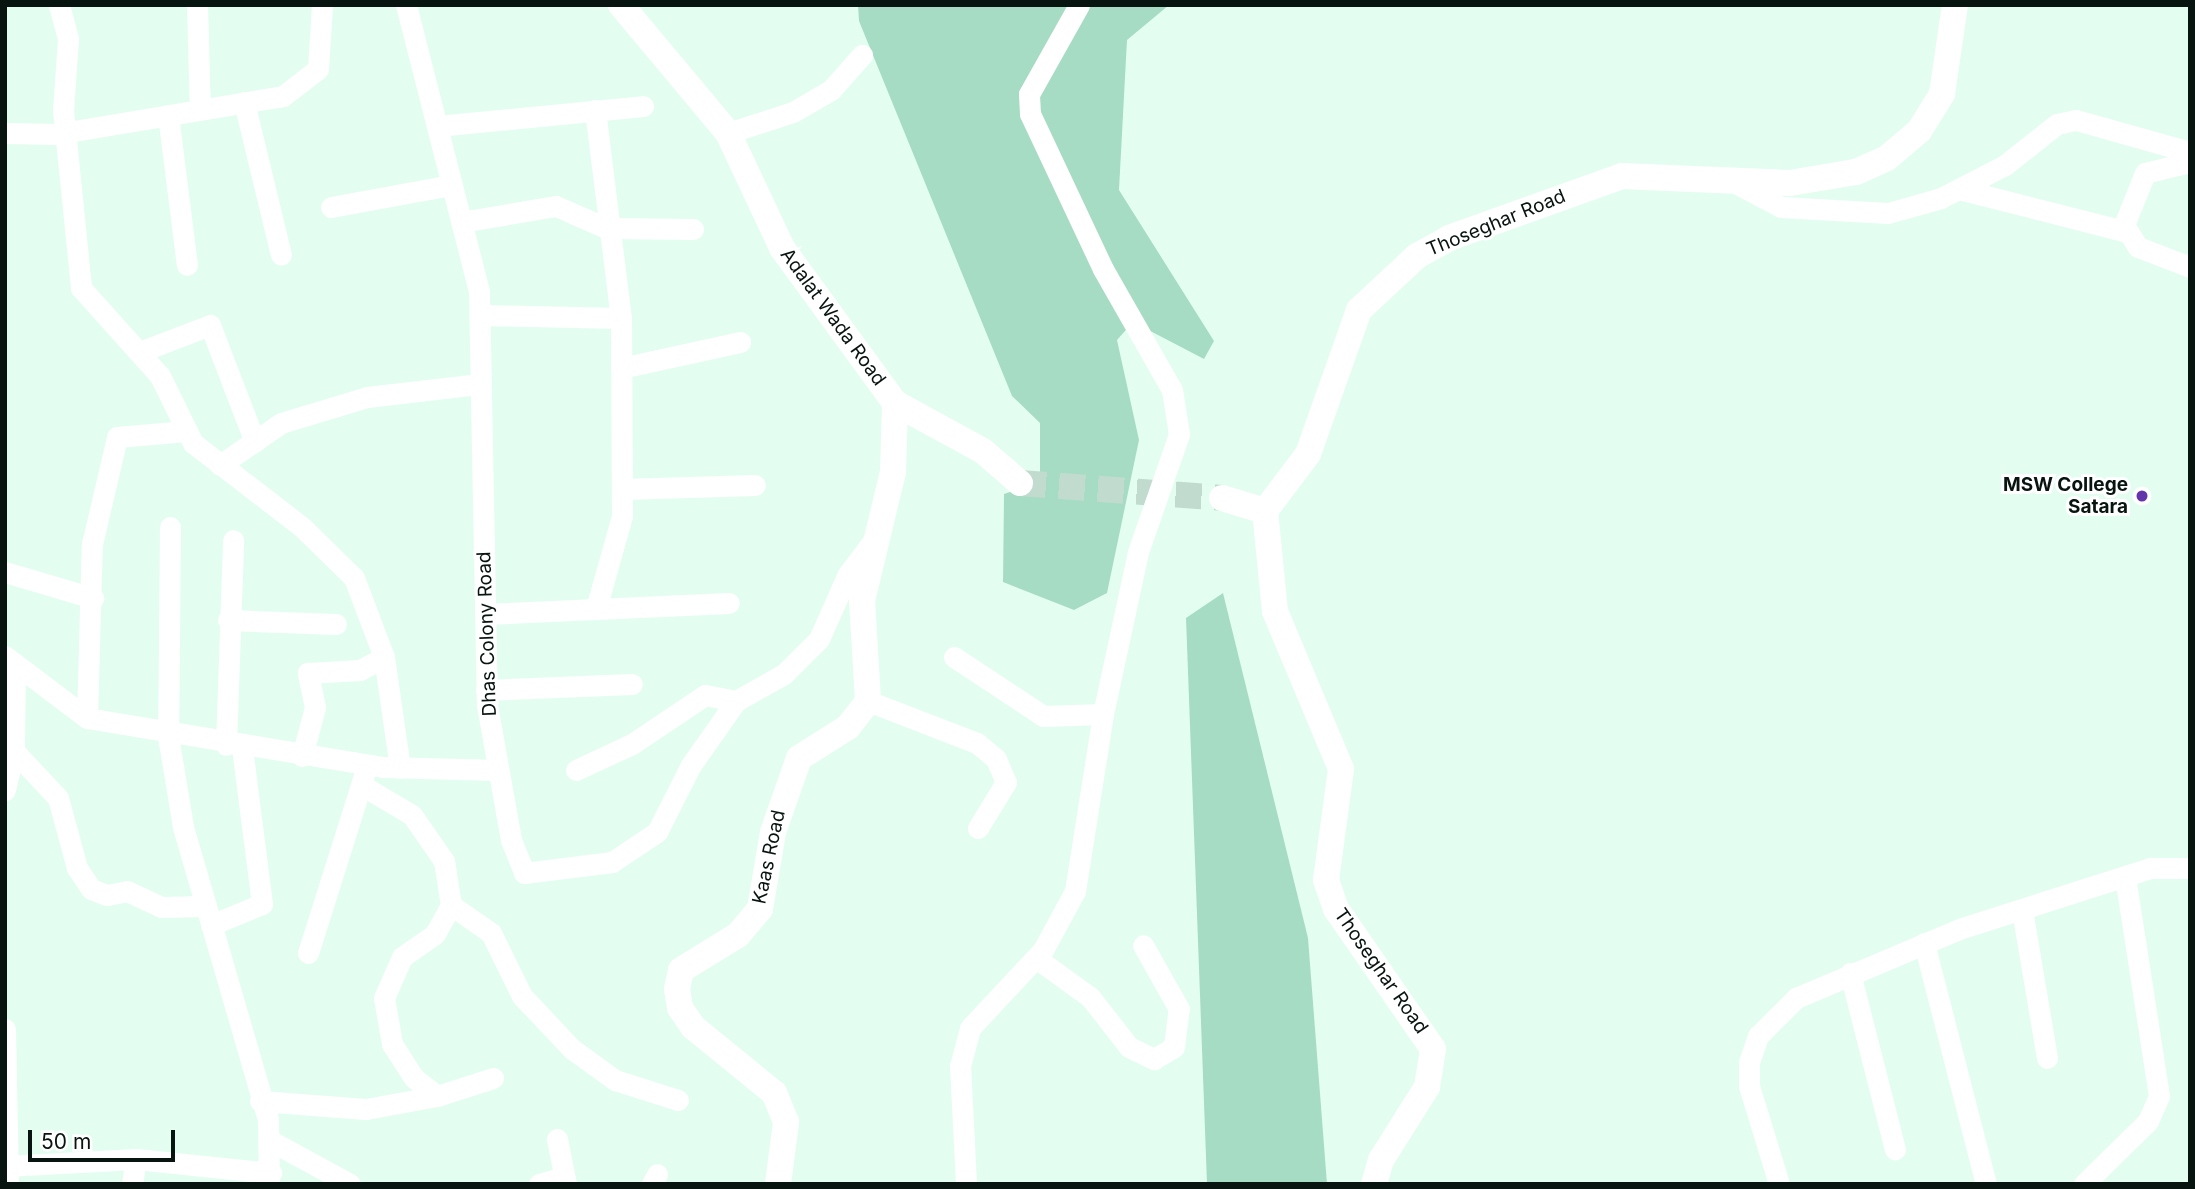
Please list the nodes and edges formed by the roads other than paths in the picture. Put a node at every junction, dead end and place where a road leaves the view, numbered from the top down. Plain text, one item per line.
1 (59, 5) edge
2 (197, 5) edge
3 (322, 5) edge
4 (406, 5) edge
5 (621, 5) edge
6 (1079, 5) edge
7 (1955, 5) edge
8 (862, 55) dead end
9 (244, 102) junction
10 (643, 106) dead end
11 (200, 110) junction
12 (594, 110) junction
13 (168, 115) junction
14 (436, 126) junction
15 (69, 132) junction
16 (5, 133) edge
17 (727, 133) junction
18 (2190, 152) edge
19 (2190, 162) edge
20 (1726, 178) junction
21 (451, 185) junction
22 (1959, 189) junction
23 (331, 208) dead end
24 (461, 222) junction
25 (606, 228) junction
26 (693, 229) dead end
27 (2124, 231) junction
28 (281, 256) dead end
29 (187, 265) dead end
30 (2190, 267) edge
31 (480, 315) junction
32 (621, 318) junction
33 (740, 342) dead end
34 (142, 351) junction
35 (621, 368) junction
36 (480, 384) junction
37 (895, 403) junction
38 (187, 431) junction
39 (255, 442) junction
40 (219, 465) junction
41 (1020, 483) tunnel mouth
42 (755, 485) dead end
43 (622, 489) junction
44 (1222, 498) tunnel mouth
45 (1265, 511) junction
46 (170, 527) dead end
47 (877, 535) junction
48 (233, 540) dead end
49 (5, 572) edge
50 (93, 598) junction
51 (729, 603) dead end
52 (597, 605) junction
53 (485, 614) junction
54 (228, 620) junction
55 (336, 624) dead end
56 (384, 657) junction
57 (954, 657) dead end
58 (10, 660) edge
59 (632, 684) dead end
60 (486, 690) junction
61 (736, 701) junction
62 (869, 701) junction
63 (1103, 714) junction
64 (87, 718) junction
65 (168, 736) junction
66 (234, 746) junction
67 (15, 751) junction
68 (302, 756) junction
69 (400, 768) junction
70 (498, 770) junction
71 (576, 770) dead end
72 (365, 776) junction
73 (5, 790) edge
74 (978, 828) dead end
75 (2190, 868) edge
76 (2125, 877) junction
77 (451, 905) junction
78 (2022, 910) junction
79 (208, 915) junction
80 (1924, 943) junction
81 (1143, 945) dead end
82 (308, 953) dead end
83 (1036, 958) junction
84 (1850, 972) junction
85 (5, 1029) edge
86 (2046, 1058) dead end
87 (493, 1078) dead end
88 (437, 1096) junction
89 (678, 1100) dead end
90 (260, 1101) junction
91 (557, 1139) dead end
92 (269, 1140) junction
93 (1895, 1149) dead end
94 (136, 1158) junction
95 (301, 1161) junction
96 (7, 1172) edge
97 (270, 1179) edge
98 (565, 1180) edge
99 (132, 1184) edge
100 (309, 1184) edge
101 (350, 1184) edge
102 (539, 1184) edge
103 (778, 1184) edge
104 (966, 1184) edge
105 (1374, 1184) edge
106 (1779, 1184) edge
107 (1986, 1184) edge
108 (2084, 1184) edge

1 - 15 street
2 - 11 street
3 - 9 street
4 - 14 street, Dhas Colony Road
5 - 17 main road, Adalat Wada Road
6 - 63 street
7 - 20 main road, Thoseghar Road
8 - 17 street
9 - 11 street
9 - 28 street
10 - 12 street
11 - 13 street
12 - 14 street
12 - 25 street
13 - 15 street
13 - 29 street
14 - 21 street, Dhas Colony Road
15 - 16 street
15 - 34 street
17 - 37 main road, Adalat Wada Road
18 - 22 street
19 - 27 street
20 - 22 street
20 - 45 main road, Thoseghar Road
21 - 23 street
21 - 24 street, Dhas Colony Road
22 - 27 street
24 - 25 street
24 - 31 street, Dhas Colony Road
25 - 26 street
25 - 32 street
27 - 30 street
31 - 32 street
31 - 36 street, Dhas Colony Road
32 - 35 street
33 - 35 street
34 - 38 street
34 - 39 street
35 - 43 street
36 - 39 street
36 - 53 street, Dhas Colony Road
37 - 41 main road, Adalat Wada Road
37 - 47 main road
38 - 40 street
38 - 50 street
39 - 40 street
40 - 56 street
42 - 43 street
43 - 52 street
44 - 45 main road
45 - 105 main road, Thoseghar Road
46 - 65 street
47 - 61 street, Dhas Colony Road
47 - 62 main road
48 - 54 street
49 - 50 street
50 - 64 street
51 - 52 street
52 - 53 street
53 - 60 street, Dhas Colony Road
54 - 55 street
54 - 66 street
56 - 68 street
56 - 69 street
57 - 63 street
58 - 64 street
58 - 67 street
59 - 60 street
60 - 70 street, Dhas Colony Road
61 - 70 street, Dhas Colony Road
61 - 71 street
62 - 74 street
62 - 103 main road, Kaas Road
63 - 83 street
64 - 65 street
65 - 66 street
65 - 79 street
66 - 68 street
66 - 79 street
67 - 73 street
67 - 79 street
68 - 72 street
69 - 70 street
69 - 72 street
72 - 77 street
72 - 82 street
75 - 76 street
76 - 78 street
76 - 108 street
77 - 88 street
77 - 89 street
78 - 80 street
78 - 86 street
79 - 90 street
80 - 84 street
80 - 107 street
81 - 83 street
83 - 104 street
84 - 93 street
84 - 106 street
85 - 96 street
87 - 88 street
88 - 90 street
90 - 92 street
91 - 98 street
92 - 95 street
92 - 97 street
94 - 96 street
94 - 97 street
94 - 99 street
95 - 100 street
95 - 101 street
98 - 102 street

